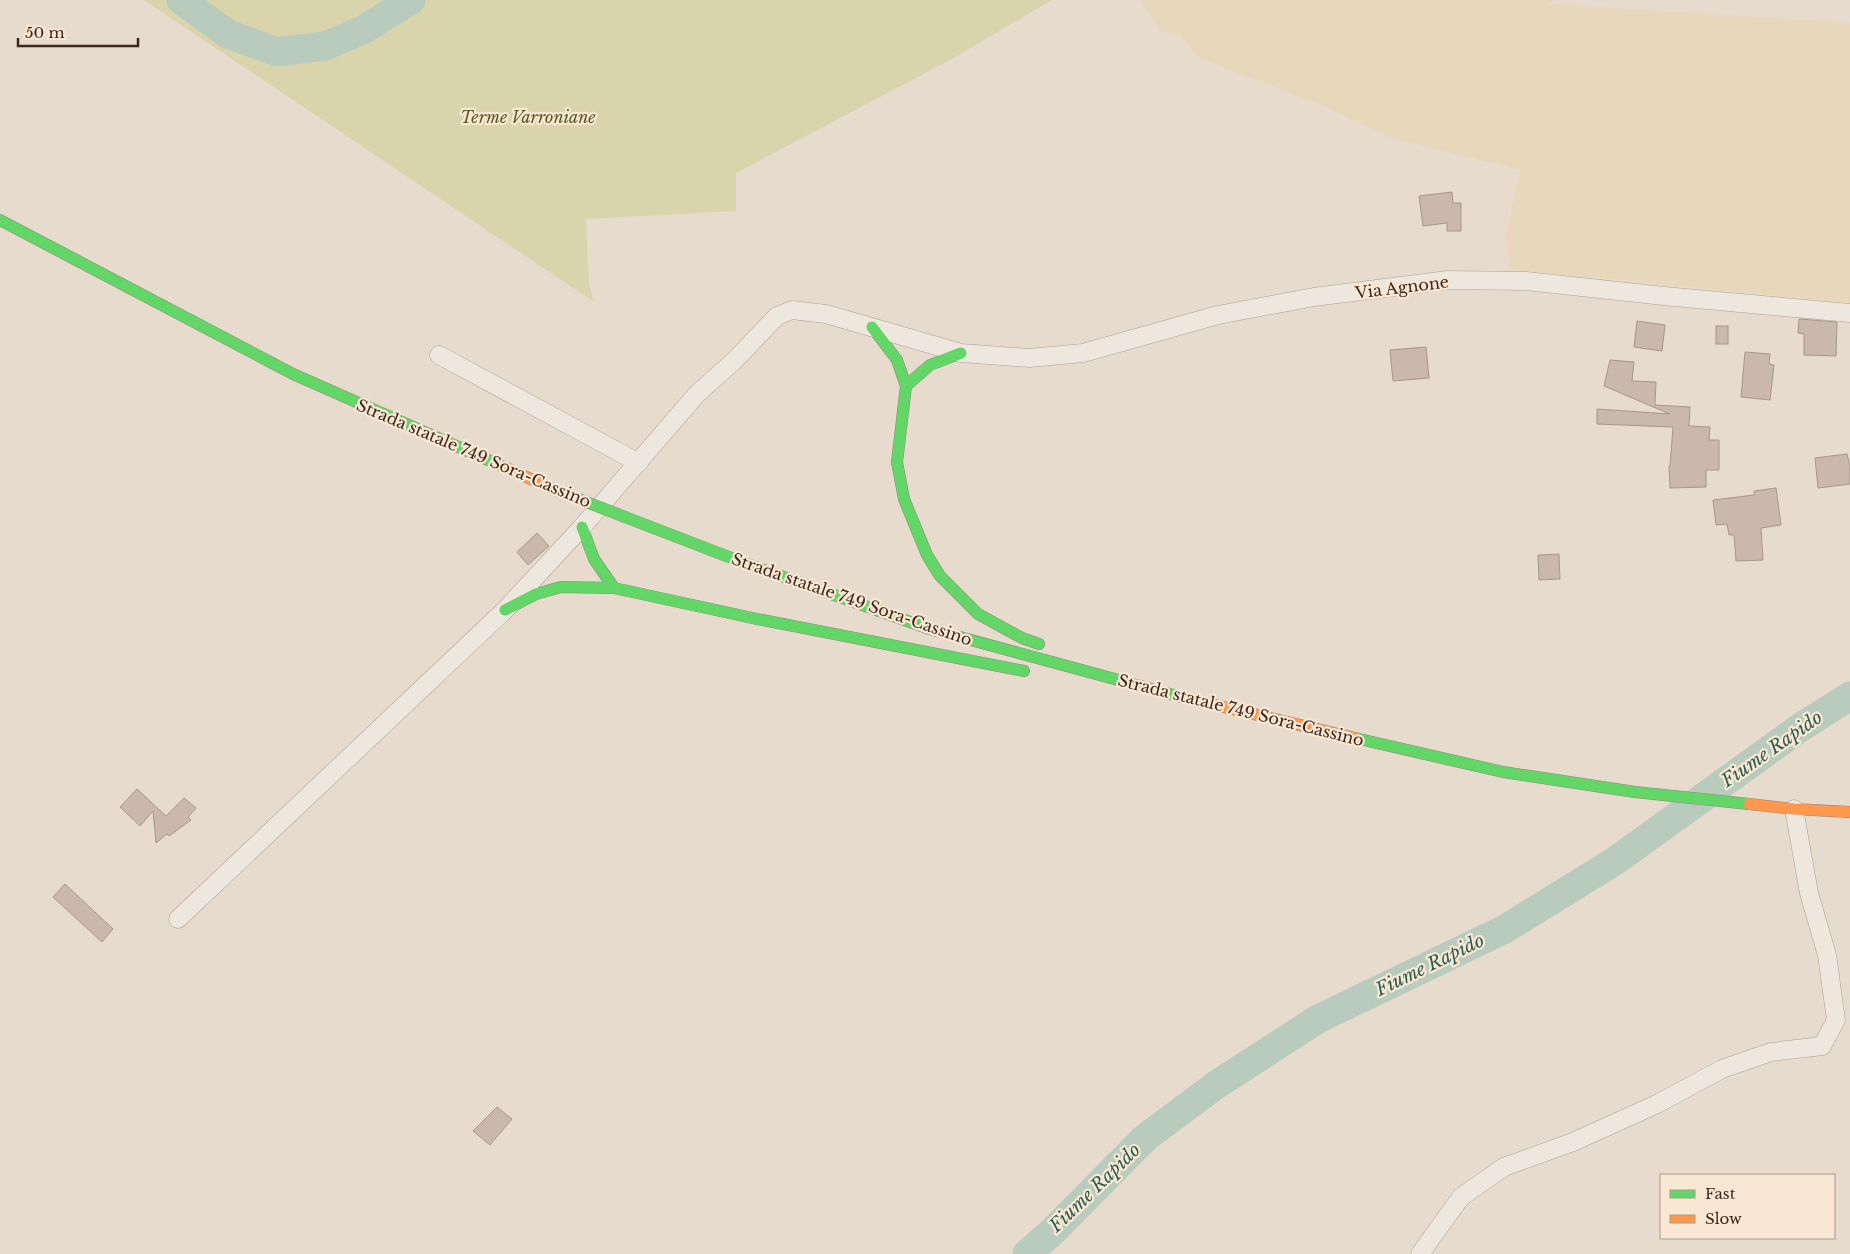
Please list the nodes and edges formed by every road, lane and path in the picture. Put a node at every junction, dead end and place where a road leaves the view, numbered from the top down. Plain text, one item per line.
1 (0, 220) edge
2 (1850, 314) edge
3 (872, 327) junction
4 (961, 353) junction
5 (439, 355) dead end
6 (906, 386) junction
7 (639, 463) junction
8 (582, 527) junction
9 (614, 588) junction
10 (506, 610) junction
11 (1049, 648) dead end
12 (1067, 654) dead end
13 (1038, 673) dead end
14 (1076, 680) dead end
15 (1202, 703) junction
16 (1794, 809) junction
17 (1850, 812) edge
18 (178, 920) dead end
19 (1420, 1254) edge

1 - 15 highway, Strada statale 749 Sora-Cassino, bridge
2 - 4 street, Via Agnone
3 - 4 street, Via Agnone
3 - 6 highway
3 - 7 street, Via Agnone
4 - 6 highway
5 - 7 street
6 - 11 highway
7 - 8 street, Via Agnone
8 - 9 highway
8 - 10 street, Via Agnone
9 - 10 highway
9 - 13 highway
10 - 18 street, Via Agnone
12 - 15 highway
14 - 15 highway
15 - 16 highway, Strada statale 749 Sora-Cassino
16 - 17 highway, Strada statale 749 Sora-Cassino
16 - 19 street

